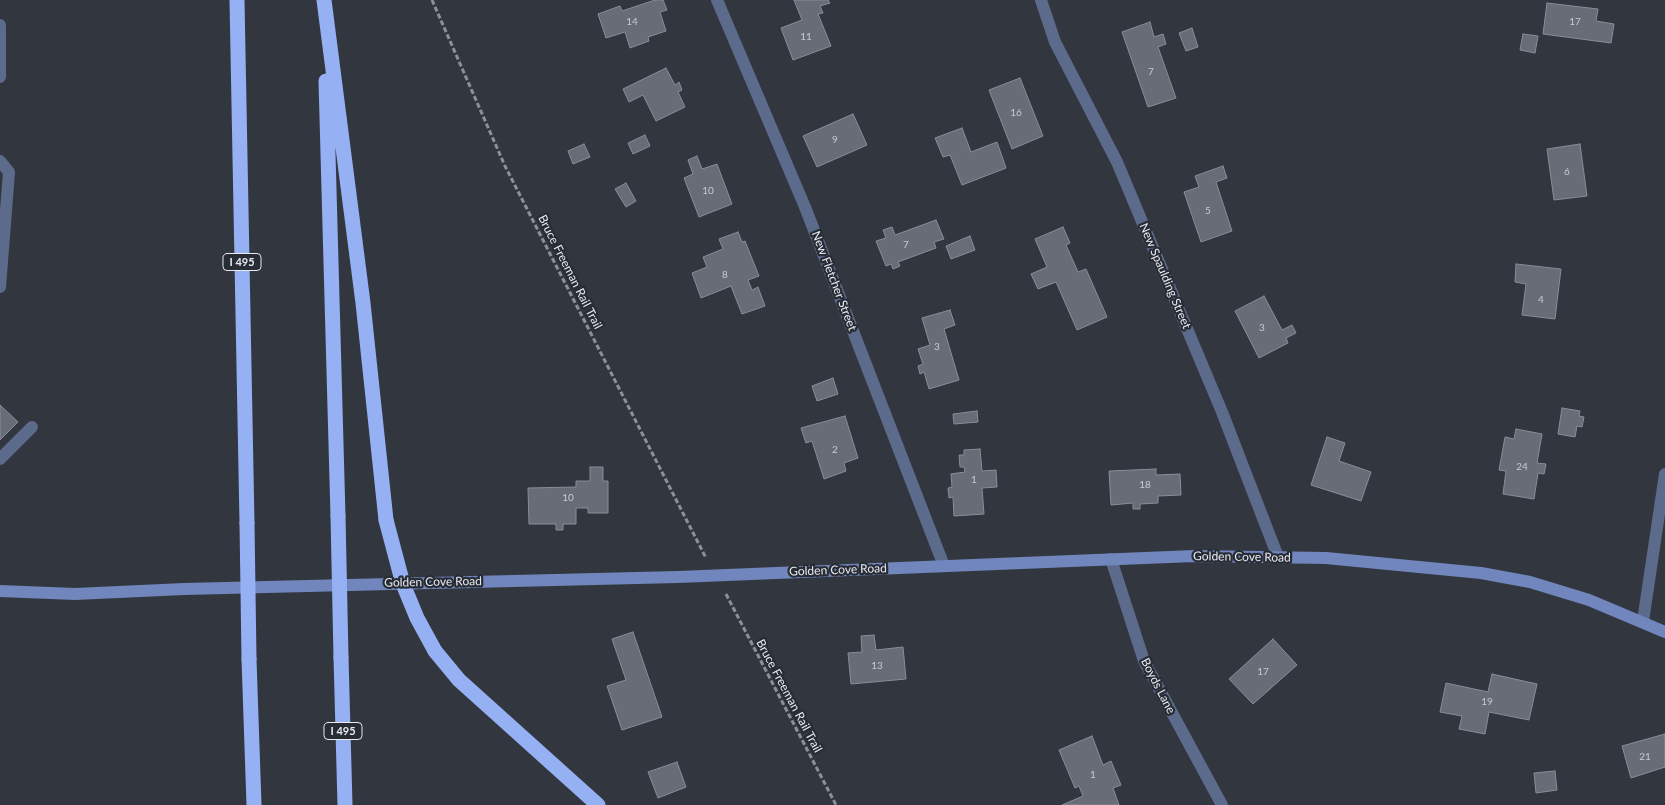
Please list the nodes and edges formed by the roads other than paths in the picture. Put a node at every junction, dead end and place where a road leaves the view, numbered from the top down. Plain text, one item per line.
1 (237, 0) edge
2 (324, 0) edge
3 (717, 0) edge
4 (1041, 0) edge
5 (0, 25) edge
6 (0, 78) edge
7 (0, 161) edge
8 (0, 287) edge
9 (32, 427) dead end
10 (0, 459) edge
11 (1665, 474) edge
12 (1278, 557) junction
13 (1111, 559) junction
14 (944, 566) junction
15 (0, 591) edge
16 (1643, 621) junction
17 (1665, 632) edge
18 (254, 805) edge
19 (345, 805) edge
20 (598, 805) edge
21 (1222, 805) edge

1 - 18 highway, I 495, bridge
2 - 19 highway, I 495, bridge
2 - 20 highway, bridge
3 - 14 street, New Fletcher Street
4 - 12 street, New Spaulding Street
5 - 6 street
7 - 8 street
9 - 10 street
11 - 16 street
12 - 13 main road, Golden Cove Road
12 - 16 main road, Golden Cove Road
13 - 14 main road, Golden Cove Road
13 - 21 street, Boyds Lane
14 - 15 main road, Golden Cove Road
16 - 17 main road, Golden Cove Road

